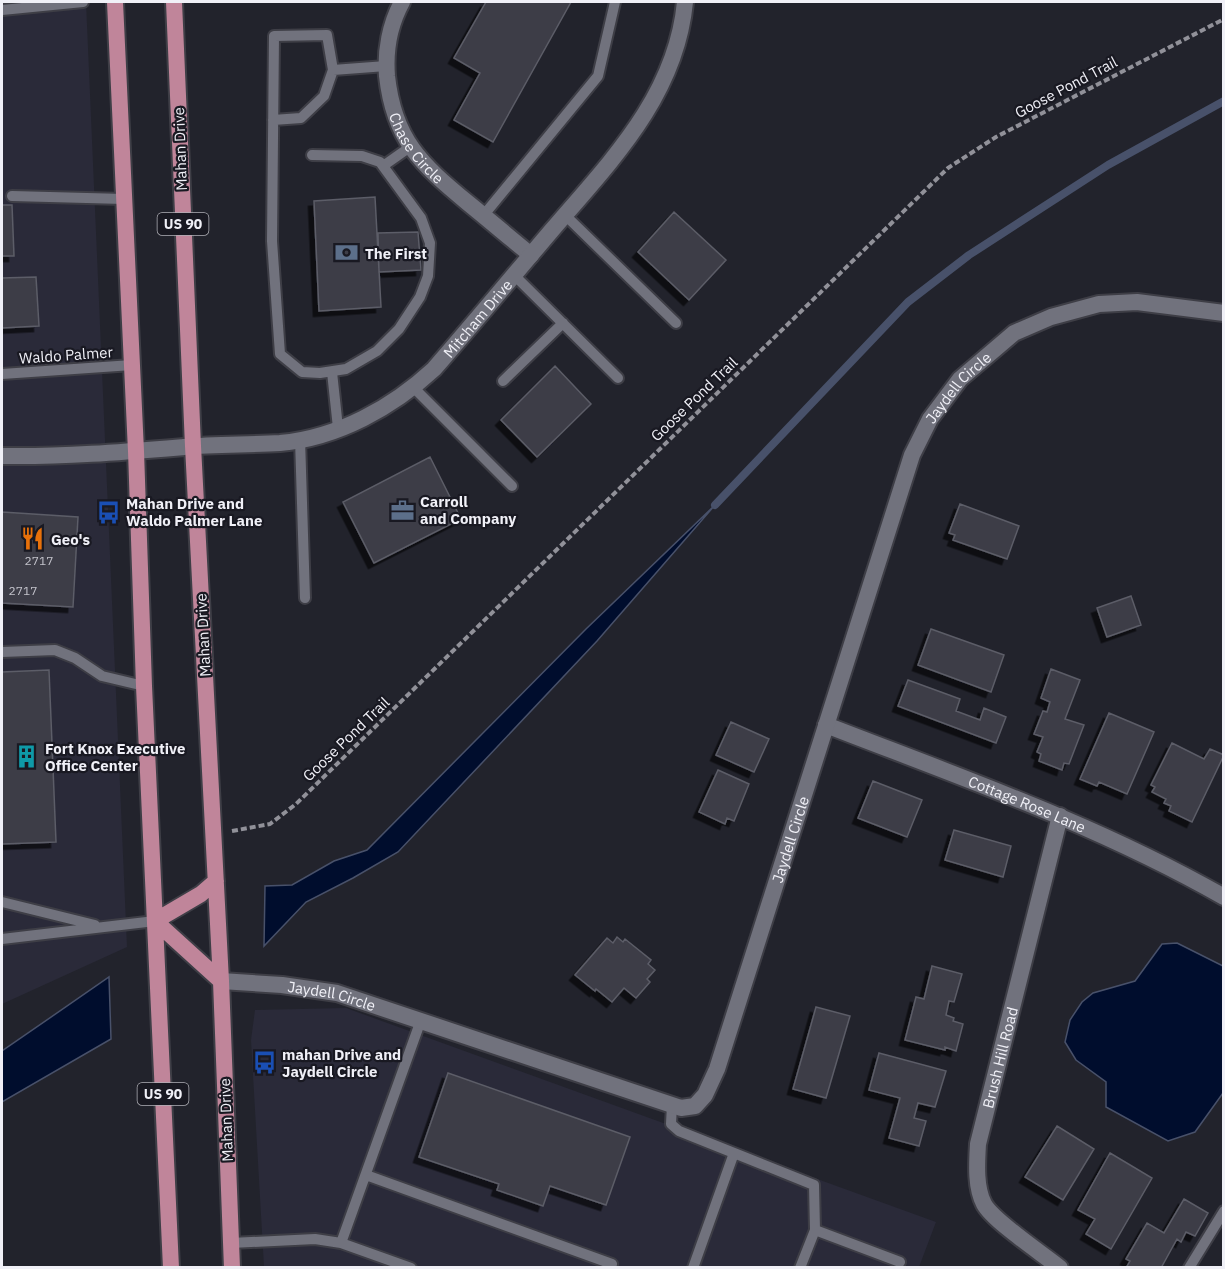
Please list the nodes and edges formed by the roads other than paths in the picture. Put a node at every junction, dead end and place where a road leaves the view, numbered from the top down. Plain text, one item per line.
1 (83, 2) edge
2 (115, 2) edge
3 (174, 2) edge
4 (402, 2) edge
5 (615, 2) edge
6 (685, 2) edge
7 (2, 10) edge
8 (386, 66) junction
9 (333, 70) junction
10 (273, 120) junction
11 (410, 147) junction
12 (312, 154) dead end
13 (383, 166) junction
14 (12, 196) dead end
15 (124, 199) junction
16 (565, 215) junction
17 (483, 216) junction
18 (531, 255) junction
19 (514, 275) junction
20 (1224, 313) edge
21 (563, 323) junction
22 (676, 323) dead end
23 (132, 366) junction
24 (332, 372) junction
25 (2, 374) edge
26 (618, 378) dead end
27 (503, 381) dead end
28 (414, 388) junction
29 (338, 428) junction
30 (300, 439) junction
31 (193, 446) junction
32 (136, 451) junction
33 (2, 456) edge
34 (512, 486) dead end
35 (305, 598) dead end
36 (2, 652) edge
37 (144, 686) junction
38 (826, 725) junction
39 (1060, 816) junction
40 (216, 880) junction
41 (1224, 897) edge
42 (2, 902) edge
43 (155, 921) junction
44 (101, 927) junction
45 (2, 939) edge
46 (221, 981) junction
47 (421, 1020) junction
48 (672, 1105) junction
49 (734, 1153) junction
50 (366, 1175) junction
51 (1224, 1211) edge
52 (815, 1230) junction
53 (231, 1243) junction
54 (341, 1243) junction
55 (900, 1262) dead end
56 (171, 1268) edge
57 (232, 1268) edge
58 (411, 1268) edge
59 (610, 1268) edge
60 (693, 1268) edge
61 (800, 1268) edge
62 (1060, 1268) edge
63 (1189, 1268) edge

1 - 7 lane
2 - 15 main road, US 90
3 - 31 main road, Mahan Drive / US 90
4 - 8 street, Chase Circle
5 - 17 lane
6 - 16 street, Mitcham Drive
8 - 9 lane
8 - 11 street, Chase Circle
9 - 10 lane
9 - 10 lane
10 - 24 lane
11 - 13 lane
11 - 17 street, Chase Circle
12 - 13 lane
13 - 24 lane
14 - 15 lane
15 - 23 main road, US 90
16 - 18 street, Mitcham Drive
16 - 22 lane
17 - 18 street, Chase Circle
18 - 19 street, Mitcham Drive
19 - 21 lane
19 - 28 street, Mitcham Drive
20 - 38 street, Jaydell Circle
21 - 26 lane
21 - 27 lane
23 - 25 lane, Waldo Palmer
23 - 32 main road, US 90
24 - 29 lane
28 - 29 street, Mitcham Drive
28 - 34 lane
29 - 30 street, Mitcham Drive
30 - 31 street, Mitcham Drive
30 - 35 lane
31 - 32 street, Mitcham Drive
31 - 40 main road, Mahan Drive / US 90
32 - 33 street, Mitcham Drive
32 - 37 main road, US 90
36 - 37 lane
37 - 43 main road, US 90
38 - 39 street, Cottage Rose Lane
38 - 48 street, Jaydell Circle
39 - 41 street, Cottage Rose Lane
39 - 62 street, Brush Hill Road
40 - 43 main road
40 - 46 main road, Mahan Drive / US 90
42 - 44 lane
43 - 44 lane
43 - 46 main road
43 - 56 main road, US 90
44 - 45 lane
46 - 47 street, Jaydell Circle
46 - 53 main road, Mahan Drive / US 90
47 - 48 street, Jaydell Circle
47 - 50 lane
48 - 49 lane
49 - 52 lane
49 - 60 lane
50 - 54 lane
50 - 59 lane
51 - 63 lane
52 - 55 lane
52 - 61 lane
53 - 54 lane
53 - 57 main road, Mahan Drive / US 90
54 - 58 lane

